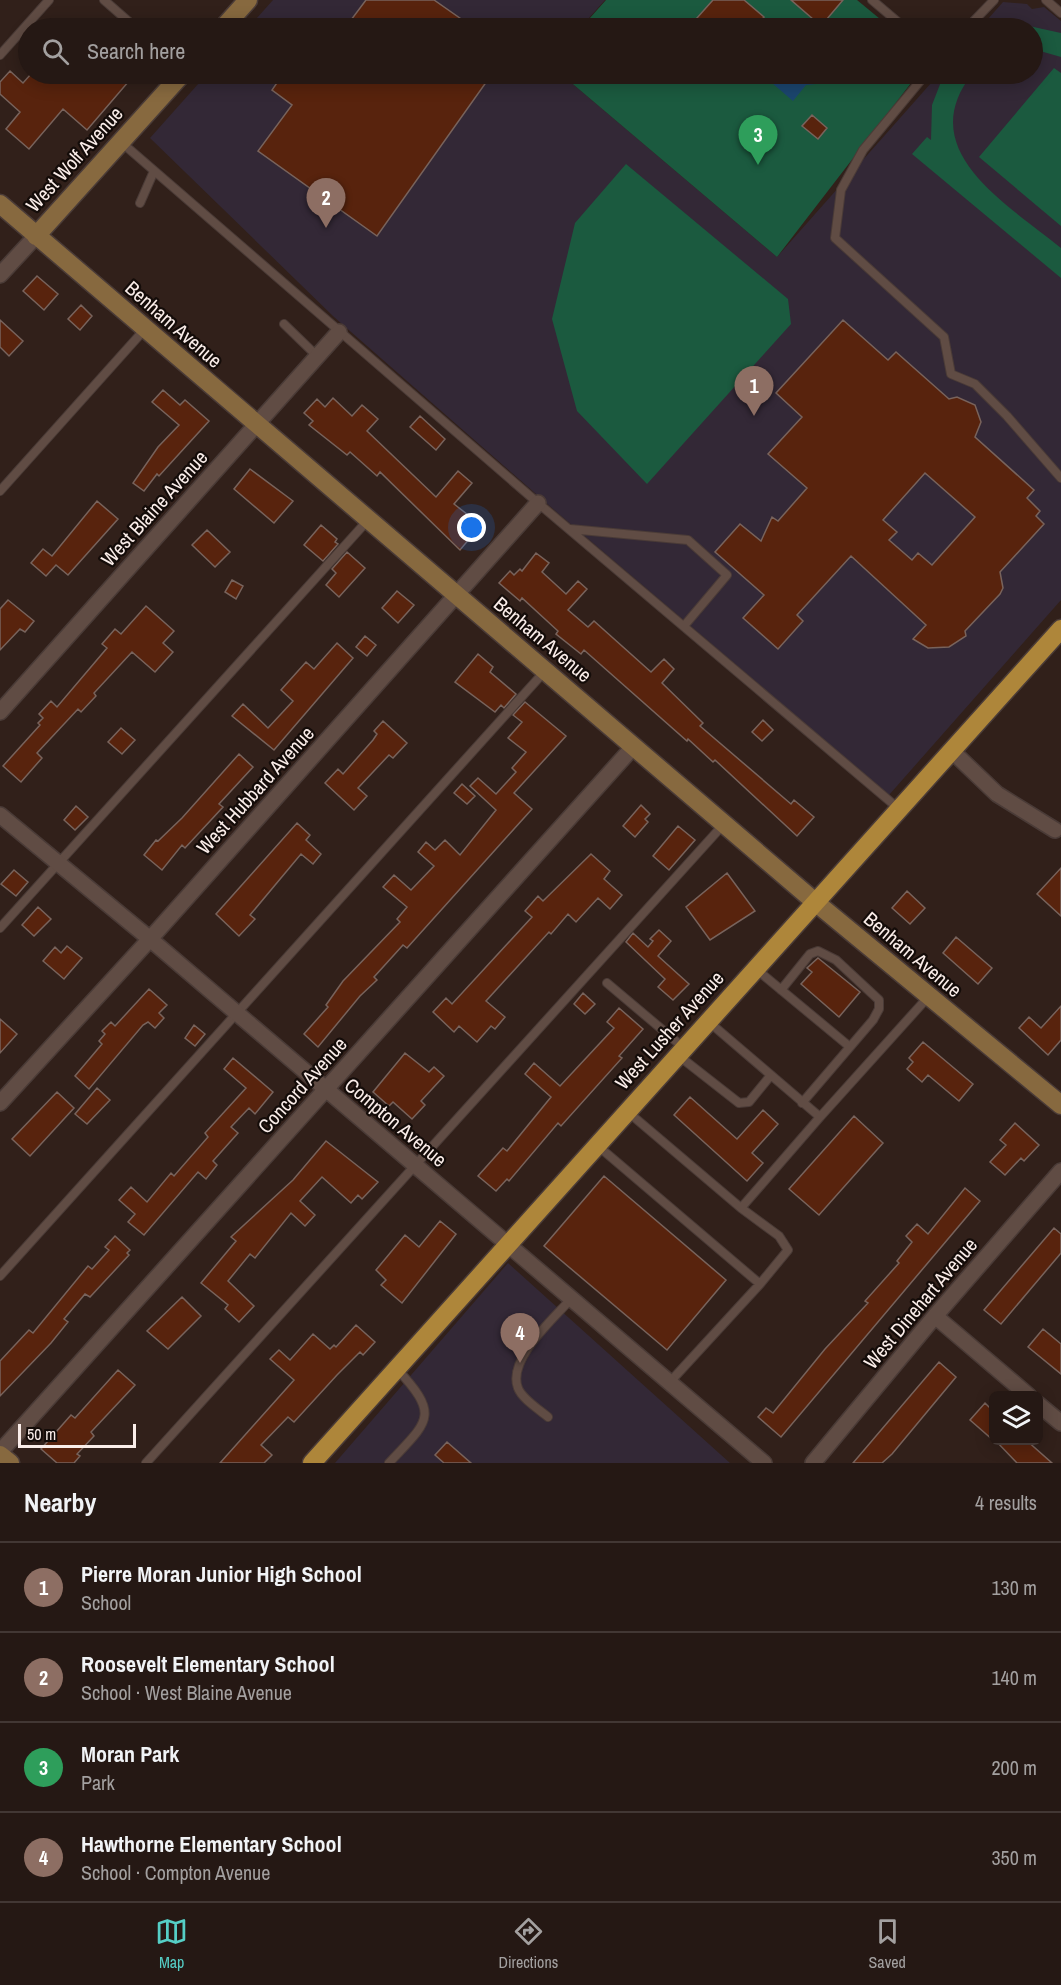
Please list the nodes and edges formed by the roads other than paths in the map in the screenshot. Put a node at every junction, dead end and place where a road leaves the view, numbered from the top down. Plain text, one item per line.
1 (49, 0) edge
2 (104, 0) edge
3 (248, 0) edge
4 (872, 0) edge
5 (994, 0) edge
6 (1046, 0) edge
7 (1061, 12) edge
8 (33, 18) edge
9 (125, 18) edge
10 (232, 18) edge
11 (893, 18) edge
12 (977, 18) edge
13 (18, 35) edge
14 (0, 55) edge
15 (173, 84) edge
16 (918, 84) edge
17 (121, 142) junction
18 (154, 171) junction
19 (140, 203) dead end
20 (0, 204) edge
21 (36, 236) junction
22 (0, 275) edge
23 (284, 324) dead end
24 (146, 329) junction
25 (339, 332) junction
26 (317, 356) junction
27 (256, 424) junction
28 (1061, 478) edge
29 (0, 491) edge
30 (538, 503) junction
31 (368, 520) junction
32 (568, 529) junction
33 (457, 596) junction
34 (684, 626) junction
35 (1061, 628) edge
36 (546, 671) junction
37 (0, 712) edge
38 (634, 746) junction
39 (952, 751) junction
40 (899, 809) junction
41 (0, 815) edge
42 (724, 824) junction
43 (1055, 830) dead end
44 (58, 863) junction
45 (814, 901) junction
46 (0, 928) edge
47 (150, 939) junction
48 (755, 968) junction
49 (607, 983) dead end
50 (781, 990) junction
51 (929, 996) junction
52 (236, 1013) junction
53 (708, 1021) junction
54 (850, 1047) junction
55 (681, 1051) junction
56 (771, 1075) junction
57 (326, 1090) junction
58 (0, 1103) edge
59 (802, 1103) junction
60 (1060, 1103) edge
61 (627, 1112) junction
62 (820, 1117) junction
63 (597, 1145) junction
64 (415, 1165) junction
65 (1061, 1171) edge
66 (741, 1208) junction
67 (508, 1246) junction
68 (0, 1276) edge
69 (760, 1284) junction
70 (570, 1300) junction
71 (935, 1316) junction
72 (397, 1369) junction
73 (669, 1383) junction
74 (1024, 1391) edge
75 (1043, 1408) edge
76 (548, 1418) dead end
77 (1061, 1423) edge
78 (0, 1453) edge
79 (10, 1463) edge
80 (146, 1463) edge
81 (312, 1463) edge
82 (389, 1463) edge
83 (764, 1463) edge
84 (813, 1463) edge

1 - 8 lane
2 - 9 lane
3 - 10 main road
4 - 11 lane
5 - 12 lane
6 - 7 lane
13 - 14 lane
15 - 17 main road, West Wolf Avenue
16 - 28 lane
17 - 18 lane
17 - 21 main road, West Wolf Avenue
18 - 19 lane
18 - 25 lane
20 - 21 main road, Benham Avenue
21 - 22 street, West Wolf Avenue
21 - 24 main road, Benham Avenue
23 - 26 lane
24 - 27 main road, Benham Avenue
24 - 29 lane
25 - 26 street, West Blaine Avenue
25 - 30 lane
26 - 27 street, West Blaine Avenue
27 - 31 main road, Benham Avenue
27 - 37 street, West Blaine Avenue
30 - 32 lane
30 - 33 street, West Hubbard Avenue
31 - 33 main road, Benham Avenue
31 - 44 lane
32 - 34 lane
32 - 34 lane
33 - 36 main road, Benham Avenue
33 - 47 street, West Hubbard Avenue
34 - 40 lane
35 - 39 main road, West Lusher Avenue
36 - 38 main road, Benham Avenue
36 - 52 lane
38 - 42 main road, Benham Avenue
38 - 57 street, Concord Avenue
39 - 40 main road, West Lusher Avenue
39 - 43 street
40 - 45 main road, West Lusher Avenue
41 - 44 street, Compton Avenue
42 - 45 main road, Benham Avenue
42 - 64 lane
44 - 46 lane
44 - 47 street, Compton Avenue
45 - 48 main road, West Lusher Avenue
45 - 51 main road, Benham Avenue
47 - 52 street, Compton Avenue
47 - 58 street, West Hubbard Avenue
48 - 50 lane
48 - 53 main road, West Lusher Avenue
49 - 55 lane
50 - 54 lane
50 - 54 lane
51 - 60 main road, Benham Avenue
51 - 62 lane
52 - 57 street, Compton Avenue
52 - 68 lane
53 - 55 main road, West Lusher Avenue
53 - 56 lane
54 - 59 lane
55 - 56 lane
55 - 61 main road, West Lusher Avenue
56 - 59 lane
57 - 64 street, Compton Avenue
57 - 78 street, Concord Avenue
59 - 62 lane
61 - 63 main road, West Lusher Avenue
61 - 66 lane
62 - 66 lane
63 - 67 main road, West Lusher Avenue
63 - 69 lane
64 - 67 street, Compton Avenue
64 - 80 lane
65 - 71 street, West Dinehart Avenue
66 - 69 lane
67 - 70 street, Compton Avenue
67 - 72 main road, West Lusher Avenue
69 - 73 lane
70 - 73 street, Compton Avenue
70 - 76 lane
71 - 74 street
71 - 84 street, West Dinehart Avenue
72 - 81 main road, West Lusher Avenue
72 - 82 lane
73 - 83 street, Compton Avenue
75 - 77 street
78 - 79 main road

